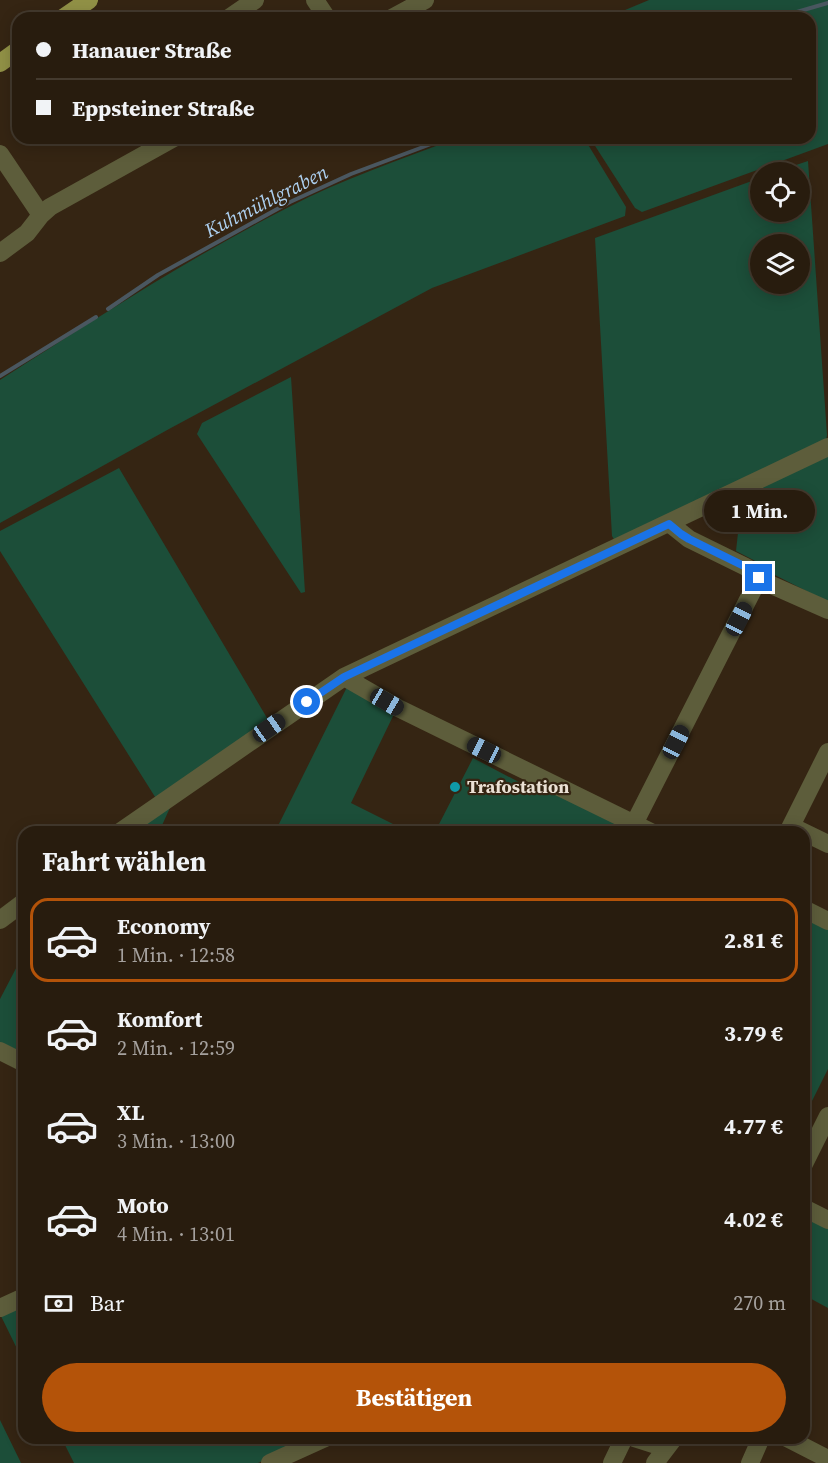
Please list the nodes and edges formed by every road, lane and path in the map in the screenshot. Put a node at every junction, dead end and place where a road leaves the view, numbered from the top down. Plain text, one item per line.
1 (89, 0) edge
2 (255, 0) edge
3 (425, 0) edge
4 (72, 12) edge
5 (238, 12) edge
6 (403, 12) edge
7 (163, 144) edge
8 (0, 154) edge
9 (41, 215) junction
10 (0, 253) edge
11 (828, 447) edge
12 (669, 524) junction
13 (759, 578) junction
14 (828, 610) edge
15 (344, 677) junction
16 (826, 759) edge
17 (634, 824) junction
18 (129, 826) edge
19 (638, 826) edge
20 (792, 826) edge
21 (810, 837) edge
22 (828, 844) edge
23 (18, 906) edge
24 (810, 912) edge
25 (0, 920) edge
26 (828, 921) edge
27 (0, 1051) edge
28 (18, 1060) edge
29 (828, 1116) edge
30 (810, 1152) edge
31 (810, 1212) edge
32 (828, 1220) edge
33 (18, 1300) edge
34 (0, 1308) edge
35 (312, 1444) edge
36 (621, 1444) edge
37 (758, 1444) edge
38 (799, 1444) edge
39 (828, 1459) edge
40 (270, 1463) edge
41 (612, 1463) edge
42 (750, 1463) edge

1 - 4 main road
2 - 5 street
3 - 6 street
7 - 9 street
8 - 9 street
9 - 10 street
11 - 12 street
12 - 13 street
12 - 15 street
13 - 14 street
13 - 17 street
15 - 17 street
15 - 18 street
16 - 20 street
17 - 19 street
21 - 22 street
23 - 25 street
24 - 26 street
27 - 28 street
29 - 30 street
31 - 32 street
33 - 34 street
35 - 40 street
36 - 41 street
37 - 42 street
38 - 39 street

